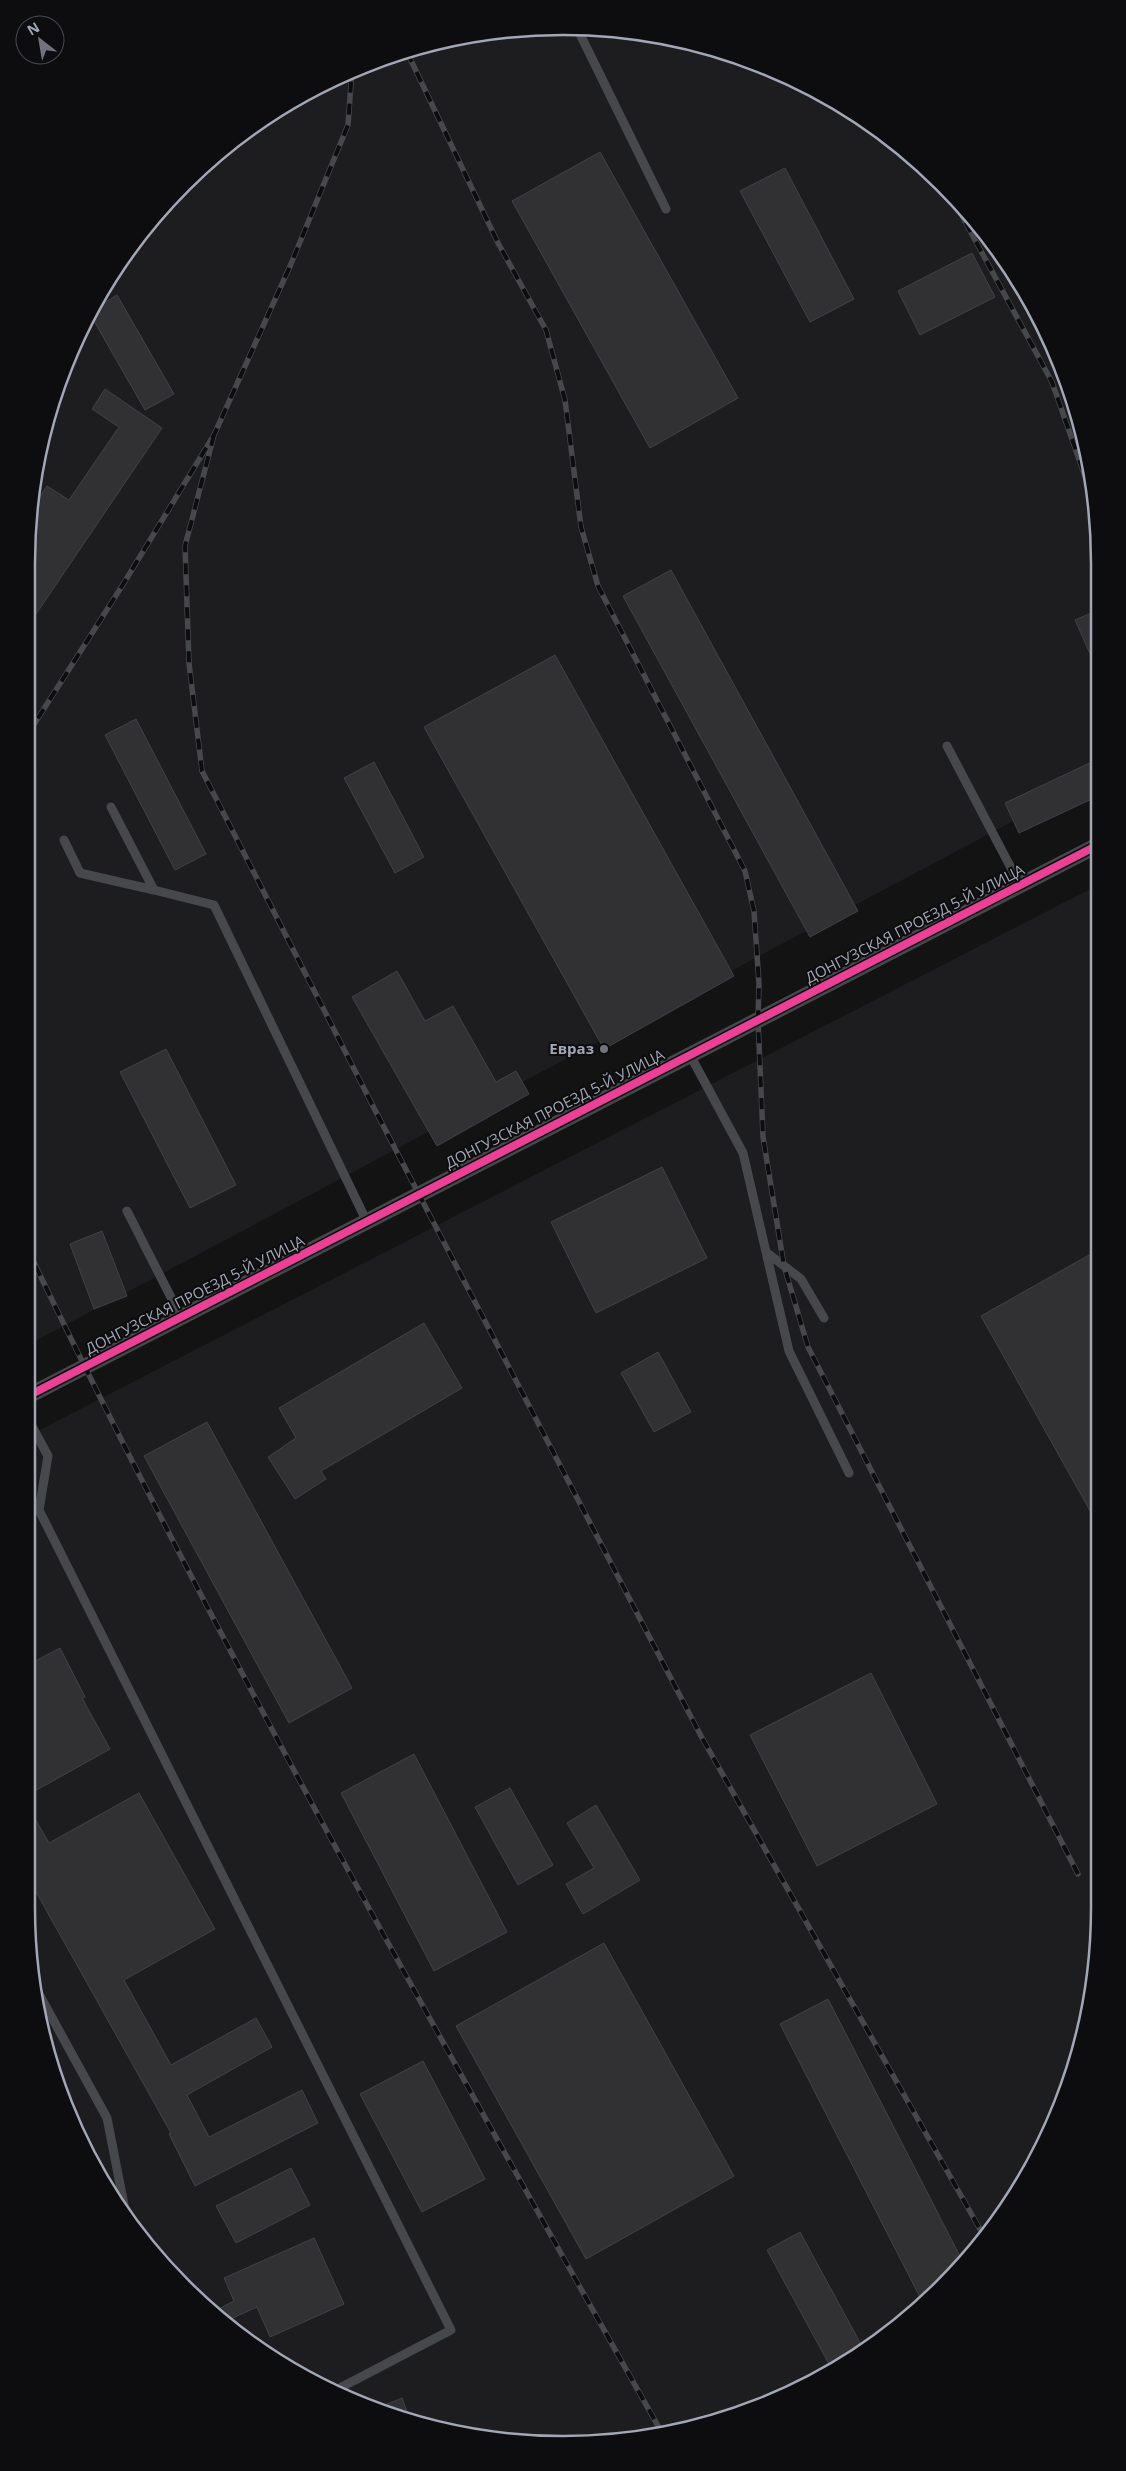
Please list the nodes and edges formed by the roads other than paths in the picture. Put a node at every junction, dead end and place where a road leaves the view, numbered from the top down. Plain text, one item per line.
1 (581, 36) edge
2 (666, 210) dead end
3 (947, 746) dead end
4 (111, 807) dead end
5 (64, 840) dead end
6 (1091, 849) edge
7 (1020, 885) junction
8 (154, 890) junction
9 (690, 1055) junction
10 (126, 1211) dead end
11 (366, 1222) junction
12 (766, 1252) junction
13 (181, 1317) junction
14 (824, 1318) dead end
15 (35, 1392) edge
16 (35, 1432) edge
17 (850, 1473) dead end
18 (44, 2003) edge
19 (123, 2199) edge
20 (341, 2387) edge

1 - 2 lane
3 - 7 lane
4 - 8 lane
5 - 8 lane
6 - 7 street, ДОНГУЗСКАЯ ПРОЕЗД 5-Й УЛИЦА
7 - 9 street, ДОНГУЗСКАЯ ПРОЕЗД 5-Й УЛИЦА
8 - 11 lane
9 - 11 street, ДОНГУЗСКАЯ ПРОЕЗД 5-Й УЛИЦА
9 - 12 lane
10 - 13 lane
11 - 13 street, ДОНГУЗСКАЯ ПРОЕЗД 5-Й УЛИЦА
12 - 14 lane
12 - 17 lane
13 - 15 street, ДОНГУЗСКАЯ ПРОЕЗД 5-Й УЛИЦА
16 - 20 lane
18 - 19 lane

